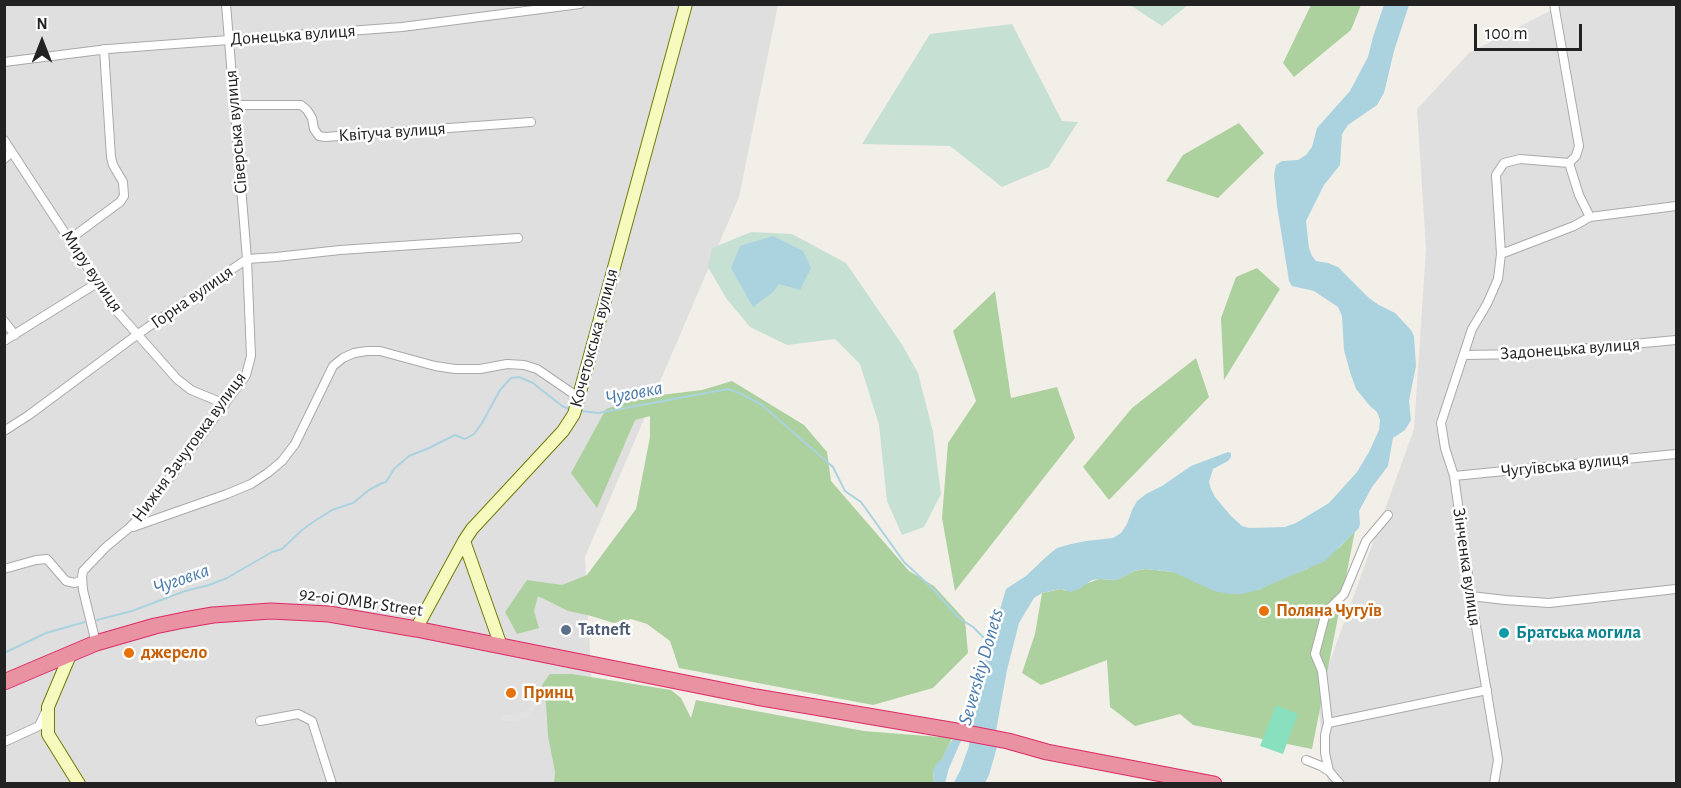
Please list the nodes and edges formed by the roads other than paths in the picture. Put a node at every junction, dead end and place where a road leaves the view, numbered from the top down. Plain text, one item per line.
1 (226, 4) edge
2 (580, 4) edge
3 (686, 4) edge
4 (1554, 4) edge
5 (228, 39) junction
6 (104, 49) junction
7 (4, 62) edge
8 (234, 105) junction
9 (531, 122) dead end
10 (4, 140) edge
11 (12, 152) junction
12 (4, 159) edge
13 (1569, 163) junction
14 (1677, 206) edge
15 (1590, 217) junction
16 (518, 238) dead end
17 (70, 239) junction
18 (1501, 254) junction
19 (247, 259) junction
20 (97, 283) junction
21 (4, 321) edge
22 (138, 334) junction
23 (15, 335) junction
24 (1677, 340) edge
25 (4, 341) edge
26 (1464, 355) junction
27 (225, 404) junction
28 (576, 406) junction
29 (4, 431) edge
30 (1677, 454) edge
31 (1454, 476) junction
32 (1388, 515) dead end
33 (129, 528) junction
34 (464, 541) junction
35 (4, 569) edge
36 (82, 580) junction
37 (1677, 589) edge
38 (1471, 596) junction
39 (416, 629) junction
40 (96, 643) junction
41 (501, 646) junction
42 (70, 654) junction
43 (4, 682) edge
44 (1487, 690) junction
45 (48, 707) junction
46 (260, 721) dead end
47 (1328, 723) junction
48 (4, 742) edge
49 (1306, 760) dead end
50 (1329, 771) junction
51 (80, 783) edge
52 (332, 783) edge
53 (1214, 783) edge
54 (1340, 783) edge
55 (1494, 783) edge

1 - 5 street, Сіверська вулиця
2 - 5 street, Донецька вулиця
3 - 28 main road, Кочетокська вулиця
4 - 13 street
5 - 6 street, Донецька вулиця
5 - 8 street, Сіверська вулиця
6 - 7 street, Донецька вулиця
6 - 17 street
8 - 9 street, Квітуча вулиця
8 - 19 street, Сіверська вулиця
10 - 11 street, Миру вулиця
11 - 12 street
11 - 17 street, Миру вулиця
13 - 15 street
13 - 18 street, Зінченка вулиця
14 - 15 street
15 - 18 street
16 - 19 street, Горна вулиця
17 - 20 street, Миру вулиця
18 - 26 street, Зінченка вулиця
19 - 22 street, Горна вулиця
19 - 27 street, Нижня Зачуговка вулиця
20 - 22 street, Миру вулиця
20 - 23 street
21 - 23 street
22 - 27 street, Миру вулиця
22 - 29 street, Горна вулиця
23 - 25 street
24 - 26 street, Задонецька вулиця
26 - 31 street, Зінченка вулиця
27 - 33 street, Нижня Зачуговка вулиця
28 - 33 street, Нижня Зачуговка вулиця
28 - 34 main road, Кочетокська вулиця
30 - 31 street, Чугуївська вулиця
31 - 38 street, Зінченка вулиця
32 - 47 street
33 - 36 street, Нижня Зачуговка вулиця
34 - 39 main road, Кочетокська вулиця
34 - 41 main road
35 - 36 street
36 - 40 street
37 - 38 street
38 - 44 street, Зінченка вулиця
39 - 40 highway, 92-oi OMBr Street
39 - 41 highway, 92-oi OMBr Street
40 - 42 highway, 92-oi OMBr Street
41 - 53 highway, 92-oi OMBr Street
42 - 43 highway, 92-oi OMBr Street
42 - 45 main road
44 - 47 street
44 - 55 street, Зінченка вулиця
45 - 48 street
45 - 51 main road
46 - 52 street
47 - 50 street
49 - 50 street
50 - 54 street

